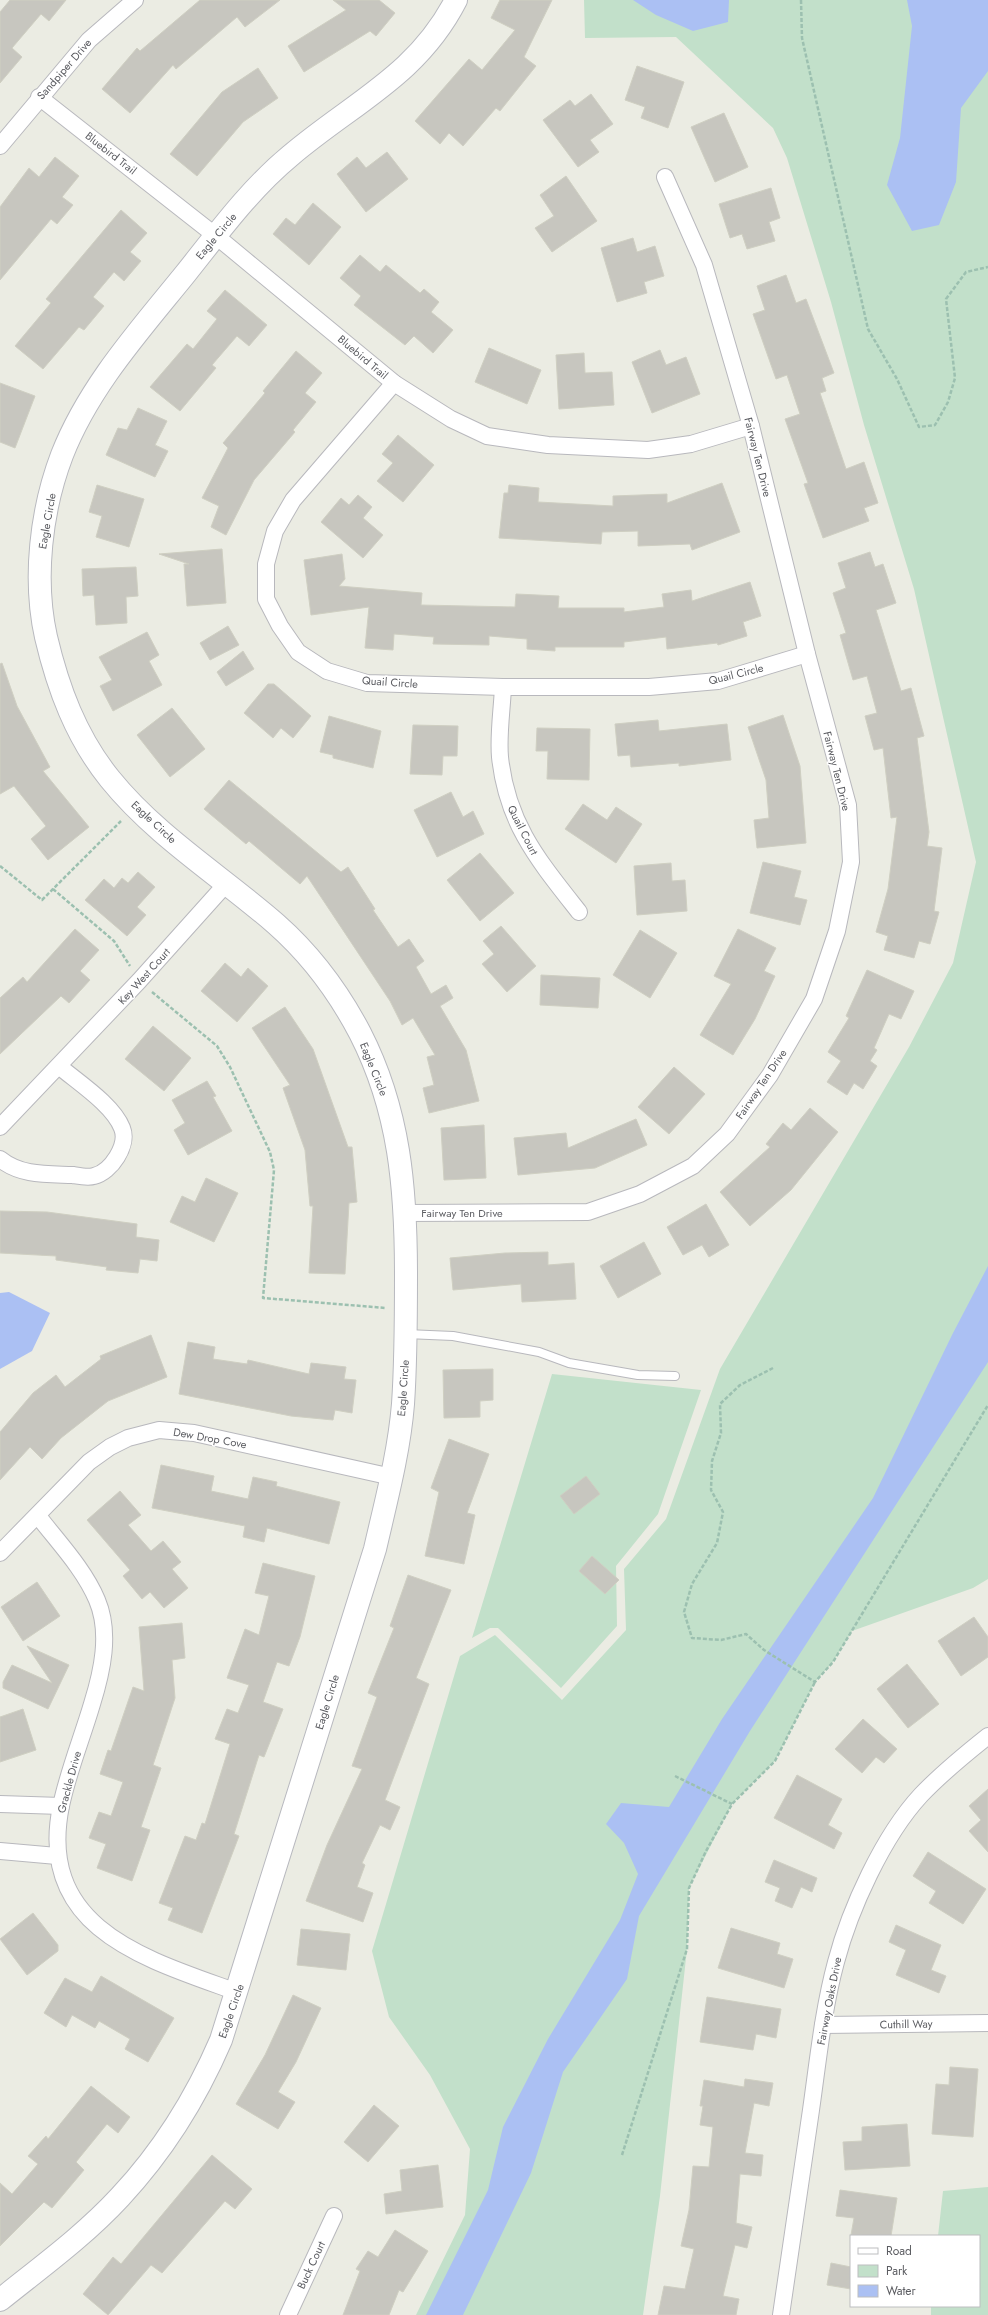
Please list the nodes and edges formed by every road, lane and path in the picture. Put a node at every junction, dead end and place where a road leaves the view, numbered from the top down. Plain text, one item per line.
1 (135, 0) edge
2 (456, 0) edge
3 (802, 0) edge
4 (40, 97) junction
5 (0, 146) edge
6 (665, 177) dead end
7 (216, 236) junction
8 (988, 267) edge
9 (394, 383) junction
10 (751, 426) junction
11 (807, 654) junction
12 (503, 687) junction
13 (135, 806) junction
14 (0, 866) edge
15 (226, 884) junction
16 (53, 889) junction
17 (579, 912) dead end
18 (139, 981) junction
19 (60, 1067) junction
20 (0, 1126) edge
21 (0, 1159) edge
22 (406, 1213) junction
23 (406, 1309) junction
24 (405, 1334) junction
25 (772, 1368) dead end
26 (675, 1376) dead end
27 (988, 1405) edge
28 (392, 1477) junction
29 (38, 1516) junction
30 (0, 1553) edge
31 (815, 1682) junction
32 (988, 1736) edge
33 (675, 1776) dead end
34 (0, 1804) edge
35 (732, 1804) junction
36 (60, 1806) junction
37 (0, 1851) edge
38 (57, 1856) junction
39 (238, 1992) junction
40 (988, 2023) edge
41 (823, 2025) junction
42 (622, 2155) dead end
43 (334, 2216) dead end
44 (0, 2300) edge
45 (288, 2315) edge
46 (781, 2315) edge

1 - 4 street, Sandpiper Drive
2 - 7 street, Eagle Circle
3 - 8 path
4 - 5 street, Sandpiper Drive
4 - 7 street, Bluebird Trail
6 - 10 street, Fairway Ten Drive
7 - 9 street, Bluebird Trail
7 - 13 street, Eagle Circle
9 - 10 street, Bluebird Trail
9 - 12 street, Quail Circle
10 - 11 street, Fairway Ten Drive
11 - 12 street, Quail Circle
11 - 22 street, Fairway Ten Drive
12 - 17 street, Quail Court
13 - 15 street, Eagle Circle
13 - 16 path
14 - 16 path
15 - 18 street, Key West Court
15 - 22 street, Eagle Circle
16 - 18 path
18 - 19 street, Key West Court
18 - 23 path
19 - 20 street, Key West Court
19 - 21 street
22 - 23 street, Eagle Circle
23 - 24 street, Eagle Circle
24 - 26 lane
24 - 28 street, Eagle Circle
25 - 31 path
27 - 31 path
28 - 29 street, Dew Drop Cove
28 - 39 street, Eagle Circle
29 - 30 street, Dew Drop Cove
29 - 36 street, Grackle Drive
31 - 35 path
32 - 41 street, Fairway Oaks Drive
33 - 35 path
34 - 36 street
35 - 42 path
36 - 38 street, Grackle Drive
37 - 38 street
38 - 39 street, Grackle Drive
39 - 44 street, Eagle Circle
40 - 41 street, Cuthill Way
41 - 46 street, Fairway Oaks Drive
43 - 45 street, Buck Court

